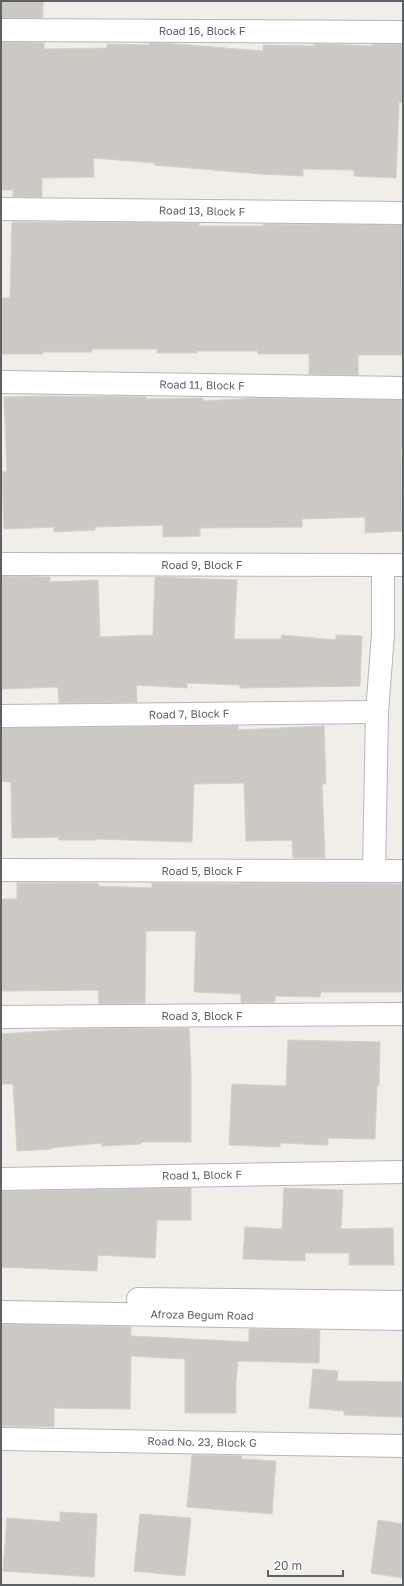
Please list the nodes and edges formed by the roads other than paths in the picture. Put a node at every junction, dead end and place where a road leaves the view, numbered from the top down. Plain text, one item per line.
1 (1, 30) edge
2 (403, 32) edge
3 (1, 209) edge
4 (403, 213) edge
5 (1, 382) edge
6 (403, 388) edge
7 (1, 564) edge
8 (393, 565) edge
9 (377, 712) junction
10 (1, 716) edge
11 (1, 870) edge
12 (374, 871) junction
13 (403, 871) edge
14 (403, 1014) edge
15 (1, 1017) edge
16 (403, 1172) edge
17 (1, 1179) edge
18 (1, 1297) edge
19 (403, 1302) edge
20 (1, 1312) edge
21 (403, 1319) edge
22 (1, 1439) edge
23 (403, 1446) edge

1 - 2 street, Road 16, Block F
3 - 4 street, Road 13, Block F
5 - 6 street, Road 11, Block F
7 - 8 street, Road 9, Block F
8 - 9 street
9 - 10 street, Road 7, Block F
9 - 12 street
11 - 12 street, Road 5, Block F
12 - 13 street, Road 5, Block F
14 - 15 street, Road 3, Block F
16 - 17 street, Road 1, Block F
18 - 19 street, Afroza Begum Road
20 - 21 street, Afroza Begum Road
22 - 23 street, Road No. 23, Block G

